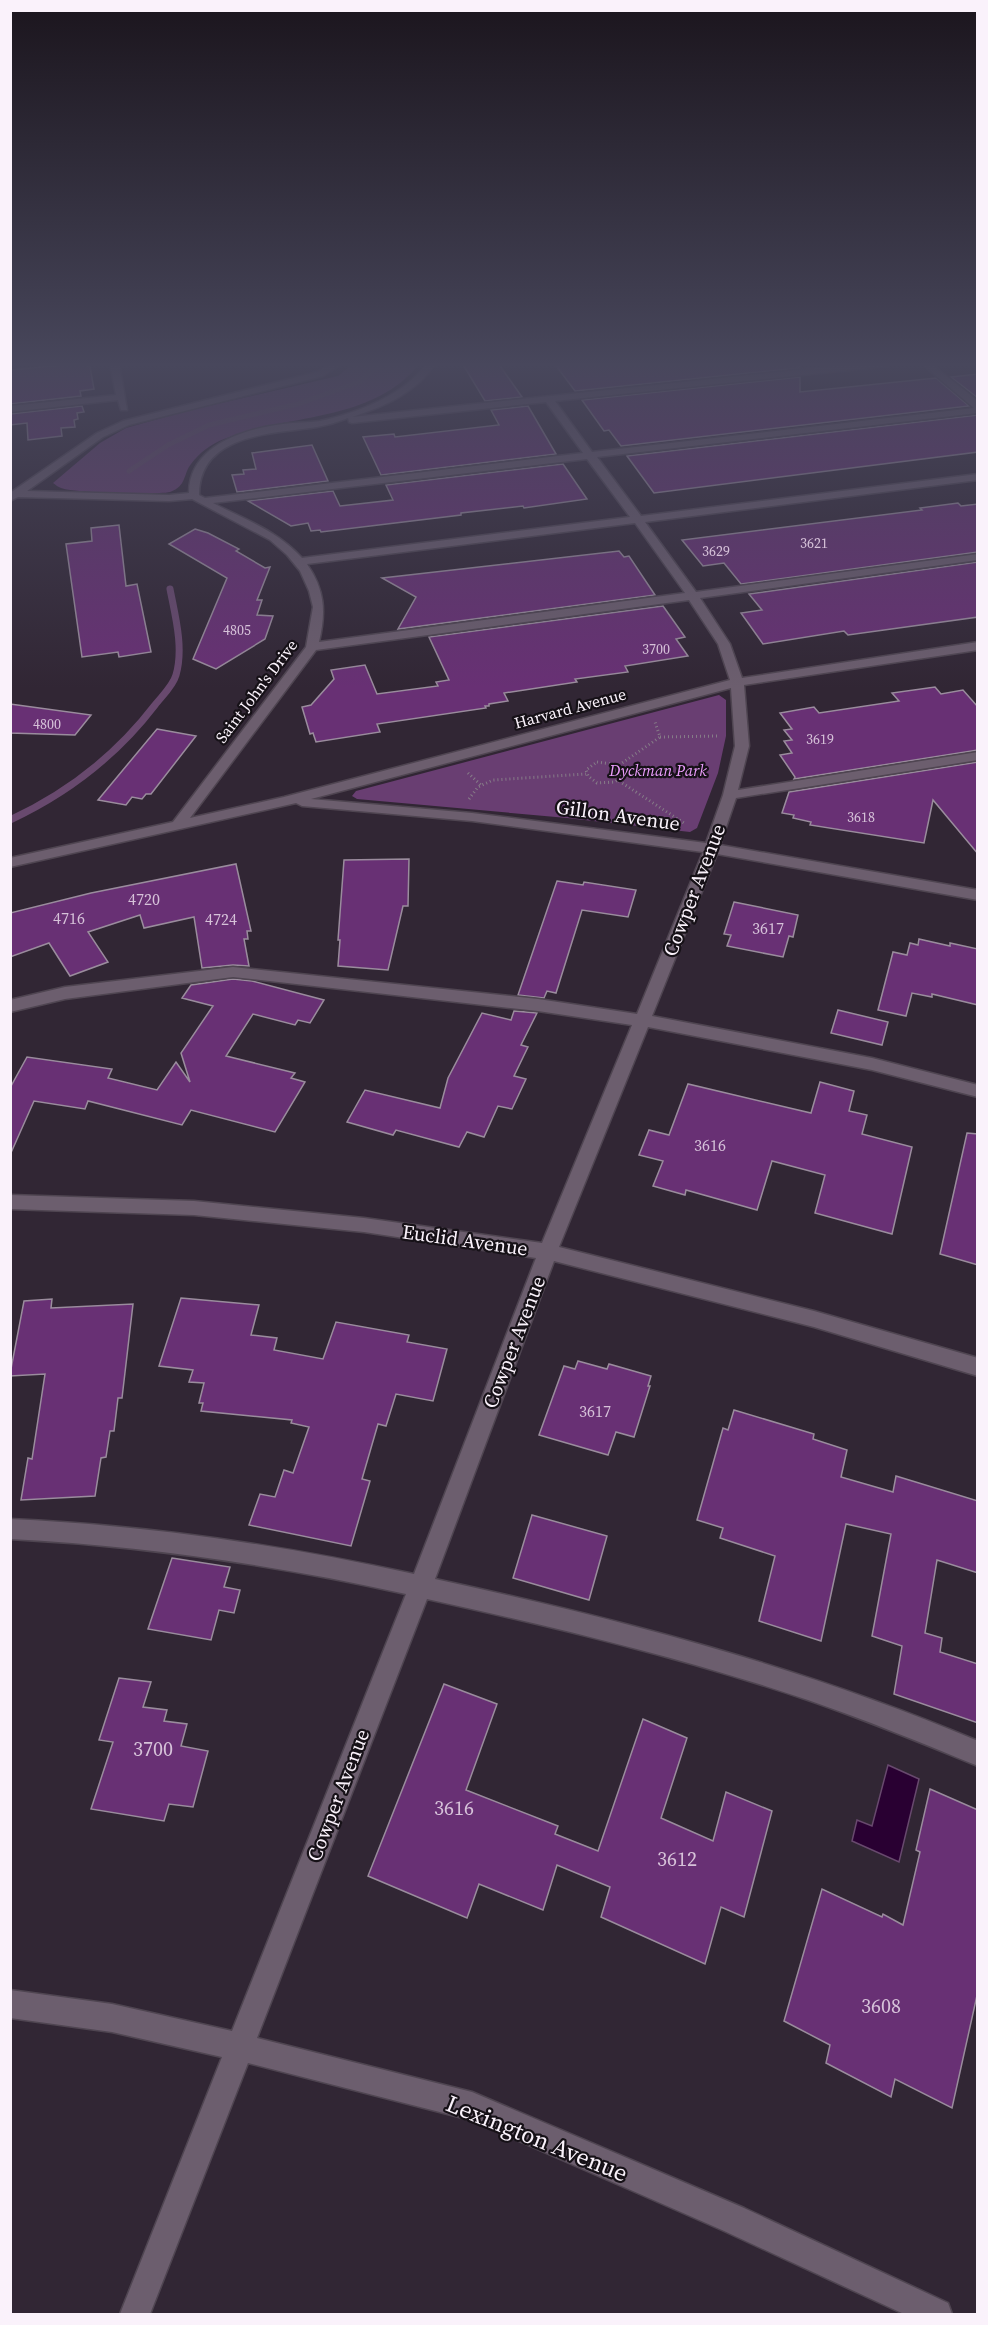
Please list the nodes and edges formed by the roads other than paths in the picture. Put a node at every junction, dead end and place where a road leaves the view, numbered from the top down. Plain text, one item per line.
1 (47, 472) edge
2 (196, 472) edge
3 (460, 472) edge
4 (601, 472) edge
5 (978, 477) edge
6 (13, 495) edge
7 (199, 499) junction
8 (638, 519) junction
9 (978, 557) edge
10 (299, 562) junction
11 (692, 595) junction
12 (978, 646) edge
13 (312, 647) junction
14 (737, 682) junction
15 (978, 756) edge
16 (730, 795) junction
17 (286, 801) junction
18 (177, 826) junction
19 (711, 849) junction
20 (10, 863) edge
21 (978, 895) edge
22 (10, 1006) edge
23 (642, 1021) junction
24 (978, 1091) edge
25 (10, 1202) edge
26 (548, 1252) junction
27 (978, 1367) edge
28 (10, 1529) edge
29 (421, 1586) junction
30 (978, 1754) edge
31 (10, 2004) edge
32 (240, 2046) junction
33 (135, 2314) edge
34 (937, 2314) edge

1 - 6 street
2 - 7 street
3 - 7 street
4 - 8 street, Cowper Avenue
5 - 8 street
6 - 7 street
7 - 10 street, Saint John's Drive
8 - 10 street
8 - 11 street, Cowper Avenue
9 - 11 street
10 - 13 street, Saint John's Drive
11 - 13 street
11 - 14 street, Cowper Avenue
12 - 14 street, Harvard Avenue
13 - 18 street, Saint John's Drive
14 - 16 street, Cowper Avenue
14 - 17 street, Harvard Avenue
15 - 16 street
16 - 19 street, Cowper Avenue
17 - 18 street, Harvard Avenue
17 - 19 street, Gillon Avenue
18 - 20 street
19 - 21 street, Gillon Avenue
19 - 23 street, Cowper Avenue
22 - 23 street
23 - 24 street
23 - 26 street, Cowper Avenue
25 - 26 street, Euclid Avenue
26 - 27 street, Euclid Avenue
26 - 29 street, Cowper Avenue
28 - 29 street
29 - 30 street
29 - 32 street, Cowper Avenue
31 - 32 street, Lexington Avenue
32 - 33 street, Cowper Avenue
32 - 34 street, Lexington Avenue

